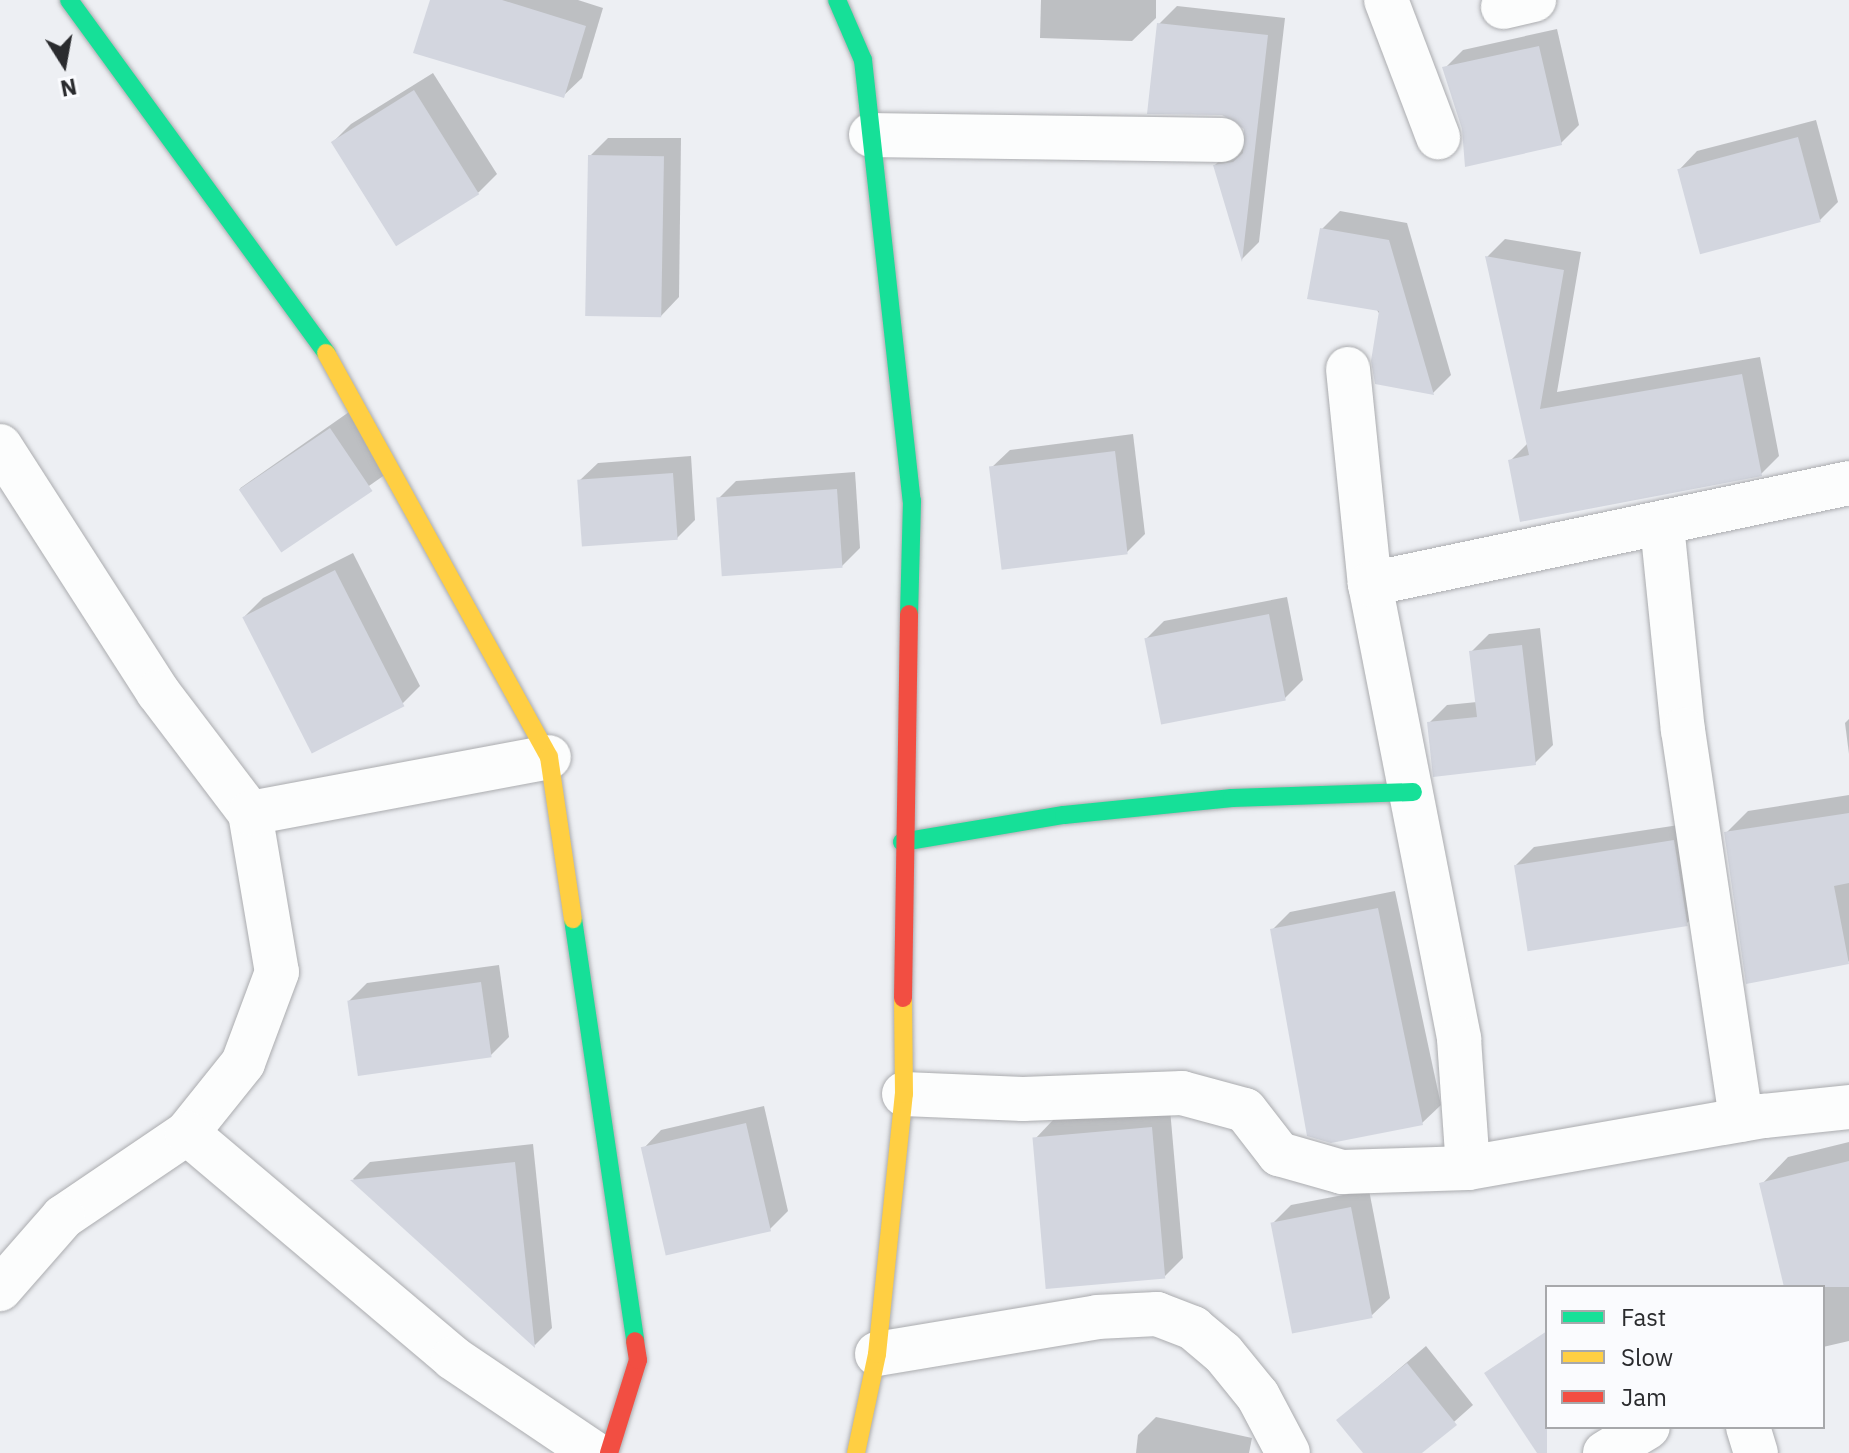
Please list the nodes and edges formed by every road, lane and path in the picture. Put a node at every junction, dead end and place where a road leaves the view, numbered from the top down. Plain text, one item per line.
1 (69, 0) edge
2 (837, 0) edge
3 (1386, 0) edge
4 (871, 135) junction
5 (1438, 137) dead end
6 (1222, 140) dead end
7 (1348, 369) dead end
8 (0, 446) edge
9 (1849, 483) edge
10 (1662, 525) junction
11 (1370, 584) junction
12 (549, 757) junction
13 (1413, 792) junction
14 (250, 813) junction
15 (902, 842) junction
16 (904, 1094) junction
17 (1849, 1107) edge
18 (1741, 1120) junction
19 (187, 1133) junction
20 (1468, 1168) junction
21 (7, 1271) edge
22 (877, 1354) junction
23 (1645, 1429) edge
24 (1749, 1429) edge
25 (594, 1453) edge
26 (609, 1453) edge
27 (856, 1453) edge
28 (1288, 1453) edge
29 (1605, 1453) edge
30 (1756, 1453) edge

1 - 12 street
2 - 4 street
3 - 5 street
4 - 6 street
4 - 15 street
7 - 11 street
8 - 14 street
9 - 10 street
10 - 11 street
10 - 18 street
11 - 13 street
12 - 14 street
12 - 26 street
13 - 15 street
13 - 20 street
14 - 19 street
15 - 16 street
16 - 20 street
16 - 22 street
17 - 18 street
18 - 20 street
19 - 21 street
19 - 25 street
22 - 27 street
22 - 28 street
23 - 29 street
24 - 30 street

